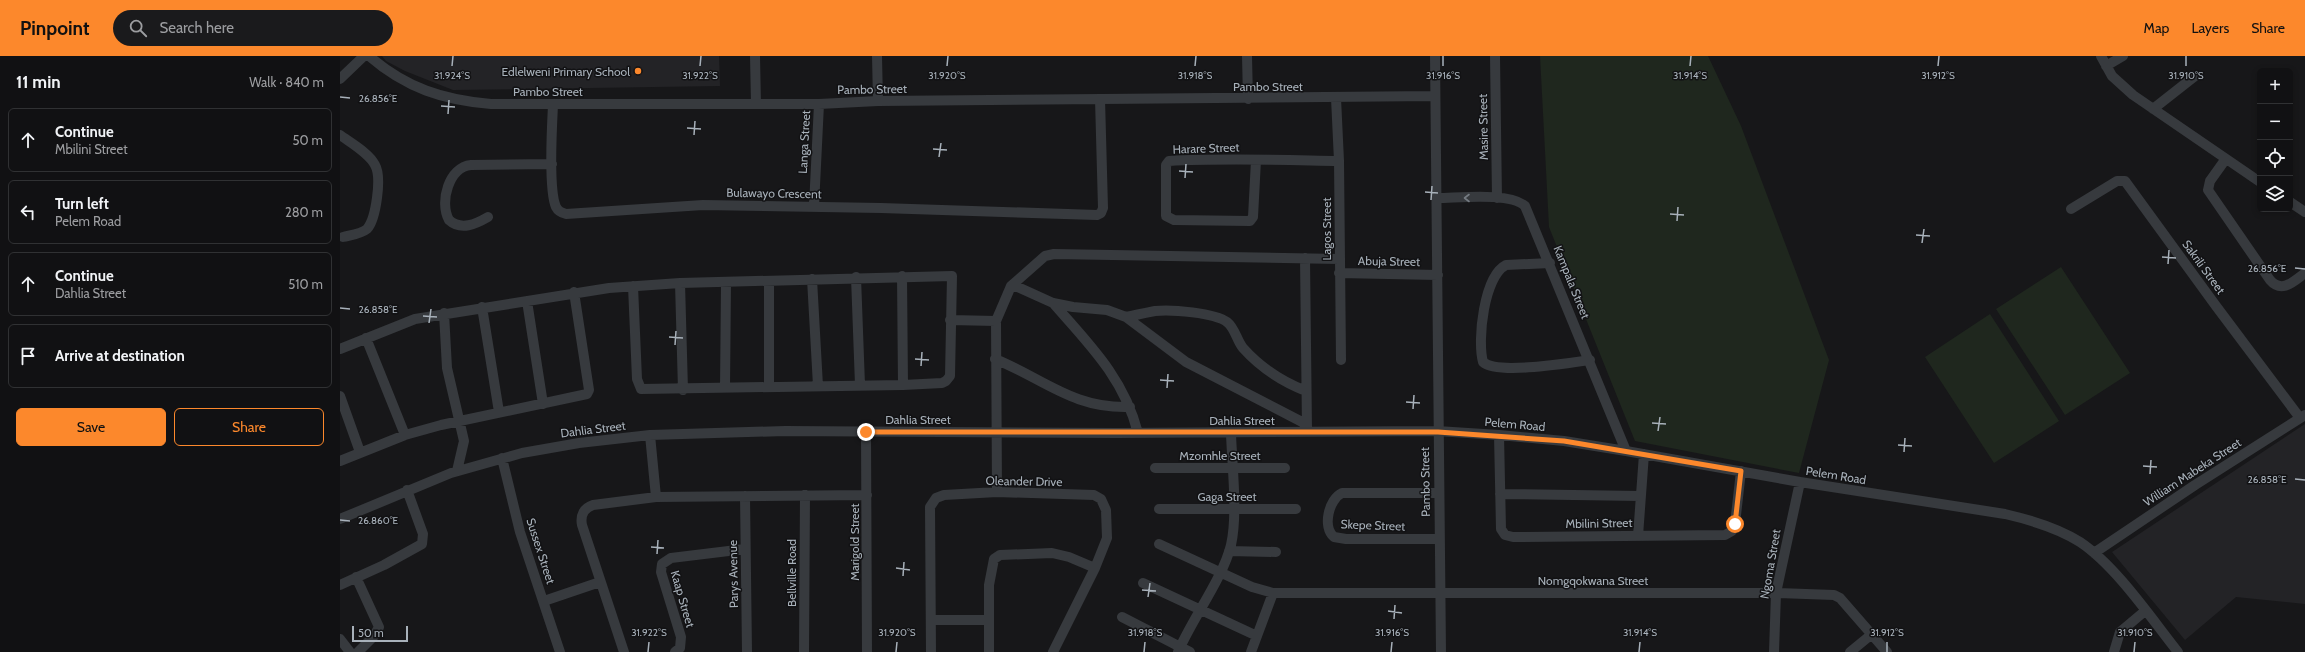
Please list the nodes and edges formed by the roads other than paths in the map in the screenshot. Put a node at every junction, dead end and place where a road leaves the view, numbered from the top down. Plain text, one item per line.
1 (364, 56) edge
2 (369, 56) edge
3 (755, 56) edge
4 (877, 56) edge
5 (1248, 56) edge
6 (1435, 56) edge
7 (1495, 56) edge
8 (2101, 56) edge
9 (2123, 56) edge
10 (2106, 66) junction
11 (2194, 76) dead end
12 (340, 79) edge
13 (1435, 96) junction
14 (1336, 98) junction
15 (1248, 99) junction
16 (1100, 100) junction
17 (878, 101) junction
18 (756, 104) junction
19 (819, 104) junction
20 (553, 105) junction
21 (2153, 109) junction
22 (340, 135) edge
23 (1256, 160) junction
24 (2225, 160) junction
25 (1339, 161) junction
26 (552, 164) junction
27 (2257, 180) edge
28 (1438, 198) junction
29 (1497, 198) junction
30 (2293, 204) edge
31 (814, 206) junction
32 (2071, 209) dead end
33 (2305, 212) edge
34 (488, 218) dead end
35 (343, 237) dead end
36 (1305, 258) junction
37 (1339, 259) junction
38 (1550, 263) junction
39 (1339, 273) junction
40 (2305, 273) edge
41 (1438, 275) junction
42 (902, 276) junction
43 (856, 277) junction
44 (812, 279) junction
45 (769, 282) junction
46 (680, 283) junction
47 (726, 283) junction
48 (1013, 285) junction
49 (633, 286) junction
50 (574, 292) junction
51 (527, 301) junction
52 (1052, 302) junction
53 (482, 307) junction
54 (444, 313) junction
55 (1126, 318) junction
56 (950, 320) junction
57 (996, 321) junction
58 (366, 338) junction
59 (340, 349) edge
60 (995, 359) junction
61 (1341, 360) dead end
62 (1590, 360) junction
63 (860, 385) junction
64 (903, 385) junction
65 (818, 386) junction
66 (769, 387) junction
67 (725, 388) junction
68 (683, 390) junction
69 (1306, 391) junction
70 (340, 396) edge
71 (543, 404) junction
72 (1130, 407) junction
73 (499, 412) junction
74 (2303, 416) edge
75 (459, 420) junction
76 (1307, 428) junction
77 (866, 432) junction
78 (995, 432) junction
79 (1438, 432) junction
80 (1138, 433) junction
81 (1231, 433) junction
82 (405, 435) junction
83 (650, 435) junction
84 (1499, 435) junction
85 (1626, 451) junction
86 (360, 452) junction
87 (1644, 454) junction
88 (502, 458) junction
89 (340, 461) edge
90 (1155, 468) dead end
91 (1232, 468) junction
92 (1284, 468) dead end
93 (457, 471) junction
94 (1741, 471) junction
95 (1800, 482) junction
96 (407, 490) junction
97 (997, 492) junction
98 (1439, 493) junction
99 (1500, 494) junction
100 (804, 495) junction
101 (867, 495) junction
102 (745, 496) junction
103 (1640, 496) junction
104 (656, 497) junction
105 (1159, 509) dead end
106 (1296, 509) dead end
107 (1233, 510) junction
108 (340, 520) edge
109 (1638, 536) junction
110 (1439, 538) junction
111 (1159, 544) dead end
112 (745, 549) junction
113 (1229, 551) junction
114 (1276, 552) dead end
115 (2094, 553) junction
116 (1095, 568) junction
117 (1219, 573) junction
118 (356, 577) junction
119 (600, 582) junction
120 (1143, 584) dead end
121 (340, 585) edge
122 (1273, 593) junction
123 (1439, 593) junction
124 (1776, 593) junction
125 (544, 601) junction
126 (1199, 611) junction
127 (2145, 611) junction
128 (1122, 617) dead end
129 (931, 620) junction
130 (988, 620) junction
131 (1872, 634) junction
132 (1258, 636) junction
133 (340, 639) edge
134 (1179, 650) edge
135 (350, 652) edge
136 (358, 652) edge
137 (560, 652) edge
138 (624, 652) edge
139 (675, 652) edge
140 (747, 652) edge
141 (804, 652) edge
142 (868, 652) edge
143 (931, 652) edge
144 (989, 652) edge
145 (1052, 652) edge
146 (1190, 652) edge
147 (1251, 652) edge
148 (1441, 652) edge
149 (1774, 652) edge
150 (1850, 652) edge
151 (1887, 652) edge
152 (2114, 652) edge
153 (2178, 652) edge

1 - 12 street
2 - 20 street, Pambo Street
3 - 18 street
4 - 17 street
5 - 15 street
6 - 13 street, Pambo Street
7 - 29 street, Masire Street
8 - 10 street
9 - 10 street
10 - 21 street
11 - 21 street
13 - 14 street, Pambo Street
13 - 28 street, Pambo Street
14 - 15 street, Pambo Street
14 - 25 street, Lagos Street
15 - 16 street, Pambo Street
16 - 17 street, Pambo Street
16 - 31 street, Bulawayo Crescent
17 - 19 street, Pambo Street
18 - 19 street, Pambo Street
18 - 20 street, Pambo Street
19 - 31 street, Langa Street
20 - 26 street, Bulawayo Crescent
21 - 24 street
22 - 35 street
23 - 23 street, Harare Street
23 - 25 street, Harare Street
24 - 27 street
24 - 40 street
25 - 37 street, Lagos Street
26 - 31 street, Bulawayo Crescent
26 - 34 street
29 -> 28 street, Kampala Street
28 - 41 street, Pambo Street
29 - 38 street, Kampala Street
30 - 33 street
32 - 74 street, Sakrili Street
36 - 37 street
36 - 48 street
36 - 69 street
37 - 39 street, Lagos Street
38 - 62 street, Kampala Street
38 - 62 street
39 - 41 street, Abuja Street
39 - 61 street, Lagos Street
41 - 79 street, Pambo Street
42 - 43 street
42 - 56 street
42 - 64 street
43 - 44 street
43 - 63 street
44 - 45 street
44 - 65 street
45 - 47 street
45 - 66 street
46 - 47 street
46 - 49 street
46 - 68 street
47 - 67 street
48 - 52 street
48 - 57 street
49 - 50 street
49 - 68 street
50 - 51 street
50 - 71 street
51 - 53 street
51 - 71 street
52 - 55 street
52 - 72 street
53 - 54 street
53 - 73 street
54 - 58 street
54 - 75 street
55 - 69 street
55 - 76 street
56 - 57 street
56 - 64 street
57 - 60 street
58 - 59 street
58 - 82 street
60 - 72 street
60 - 78 street
62 - 85 street, Kampala Street
63 - 64 street
63 - 65 street
65 - 66 street
66 - 67 street
67 - 68 street
69 - 76 street
70 - 86 street
71 - 73 street
72 - 80 street
73 - 75 street
74 - 115 street, William Mabeka Street
75 - 82 street
75 - 93 street
76 - 79 street, Dahlia Street
76 - 81 street, Dahlia Street
77 - 78 street, Dahlia Street
77 - 83 street, Dahlia Street
77 - 101 street, Marigold Street
78 - 80 street, Dahlia Street
78 - 97 street
79 - 84 street, Pelem Road
79 - 98 street, Pambo Street
80 - 81 street, Dahlia Street
81 - 91 street
82 - 86 street
83 - 88 street, Dahlia Street
83 - 104 street
84 - 85 street, Pelem Road
84 - 99 street, Mbilini Street
85 - 87 street, Pelem Road
86 - 89 street
87 - 94 street, Pelem Road
87 - 103 street
88 - 93 street, Dahlia Street
88 - 125 street, Sussex Street
90 - 91 street, Mzomhle Street
91 - 92 street, Mzomhle Street
91 - 107 street
93 - 96 street, Dahlia Street
94 - 95 street, Pelem Road
94 - 109 street, Mbilini Street
95 - 115 street, Pelem Road
95 - 124 street, Ngoma Street
96 - 108 street, Dahlia Street
96 - 118 street
97 - 116 street, Oleander Drive
97 - 129 street, Oleander Drive
98 - 110 street, Pambo Street
98 - 110 street, Skepe Street
99 - 103 street
99 - 109 street, Mbilini Street
100 - 101 street
100 - 102 street
100 - 141 street, Bellville Road
101 - 142 street, Marigold Street
102 - 104 street
102 - 112 street, Parys Avenue
103 - 109 street
104 - 119 street
105 - 107 street, Gaga Street
106 - 107 street, Gaga Street
107 - 113 street
110 - 123 street, Pambo Street
111 - 117 street, Nomgqokwana Street
112 - 139 street, Kaap Street
112 - 140 street, Parys Avenue
113 - 114 street
113 - 117 street
115 - 127 street, Pelem Road
116 - 130 street
116 - 145 street, Oleander Drive
117 - 122 street, Nomgqokwana Street
117 - 126 street
118 - 121 street
118 - 136 street
119 - 125 street
119 - 138 street
120 - 126 street
122 - 123 street, Nomgqokwana Street
122 - 132 street
123 - 124 street, Nomgqokwana Street
123 - 148 street, Pambo Street
124 - 131 street, Nomgqokwana Street
124 - 149 street, Ngoma Street
125 - 137 street, Sussex Street
126 - 132 street
126 - 134 street
127 - 152 street
127 - 153 street, Pelem Road
128 - 134 street
129 - 130 street
129 - 143 street, Oleander Drive
130 - 144 street
131 - 150 street
131 - 151 street, Nomgqokwana Street
132 - 147 street
133 - 135 street
134 - 146 street

